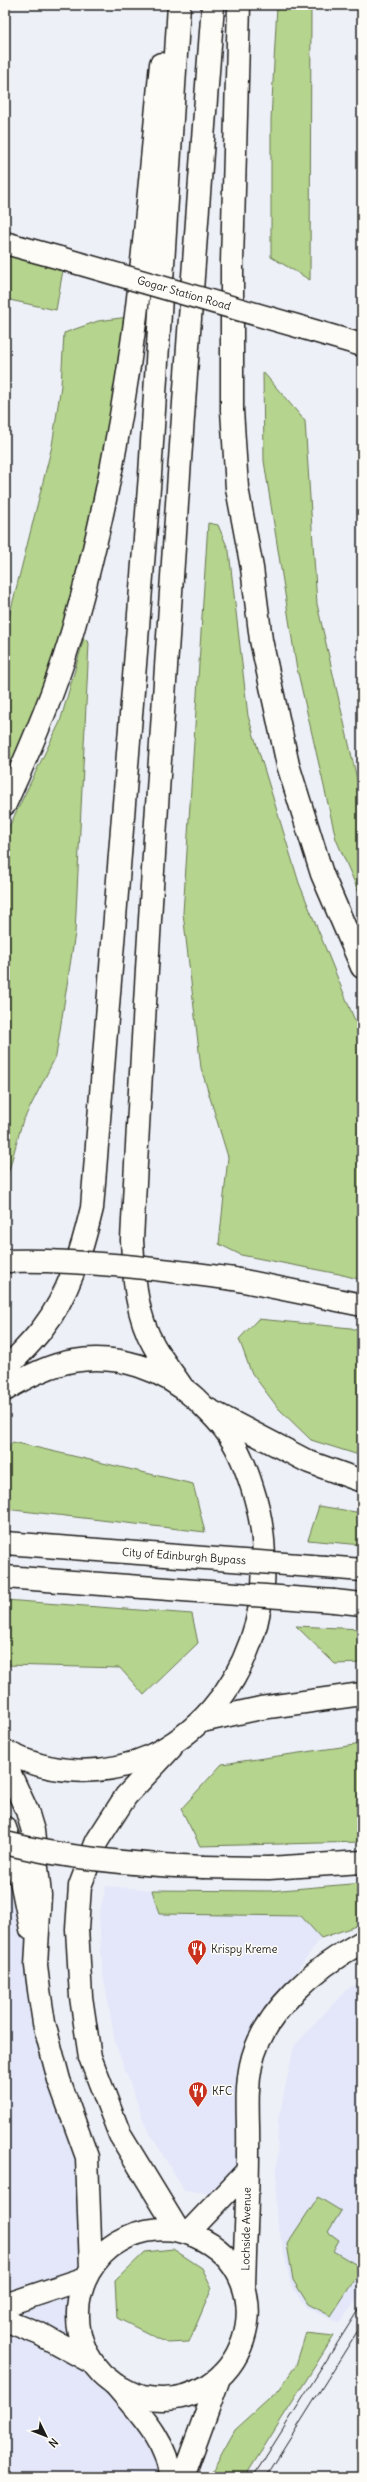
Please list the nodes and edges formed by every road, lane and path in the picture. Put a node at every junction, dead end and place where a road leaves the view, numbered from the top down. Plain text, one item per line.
1 (167, 5) edge
2 (179, 5) edge
3 (213, 5) edge
4 (239, 5) edge
5 (5, 243) edge
6 (362, 345) edge
7 (5, 804) edge
8 (362, 967) edge
9 (5, 1261) edge
10 (362, 1305) edge
11 (5, 1370) edge
12 (182, 1387) junction
13 (5, 1390) edge
14 (206, 1408) junction
15 (362, 1481) edge
16 (5, 1543) edge
17 (362, 1570) edge
18 (5, 1577) edge
19 (362, 1604) edge
20 (362, 1694) edge
21 (202, 1721) junction
22 (177, 1741) junction
23 (5, 1752) edge
24 (5, 1763) edge
25 (5, 1828) edge
26 (5, 1843) edge
27 (362, 1862) edge
28 (362, 1942) edge
29 (36, 1966) junction
30 (247, 2171) junction
31 (183, 2231) junction
32 (88, 2273) junction
33 (244, 2288) junction
34 (5, 2305) edge
35 (5, 2320) edge
36 (93, 2364) junction
37 (220, 2378) junction
38 (116, 2386) junction
39 (170, 2477) edge
40 (183, 2477) edge

1 - 7 main road
2 - 11 main road
3 - 12 main road
4 - 8 main road
5 - 6 main road, Gogar Station Road, bridge
9 - 10 main road, bridge
12 - 13 main road
12 - 14 main road
14 - 15 main road
14 - 21 main road
16 - 17 main road, City of Edinburgh Bypass, bridge
18 - 19 main road, bridge
20 - 21 main road
21 - 22 main road
22 - 23 main road
22 - 31 main road
24 - 29 main road
25 - 29 main road
26 - 27 main road, bridge
28 - 30 main road, Lochside Avenue
29 - 32 main road
30 - 31 main road, Lochside Avenue
30 - 33 main road, Lochside Avenue
31 - 32 main road
31 - 33 main road
32 - 34 main road
32 - 36 main road
33 - 37 main road
35 - 36 main road
36 - 38 main road
37 - 38 main road
37 - 40 main road
38 - 39 main road

